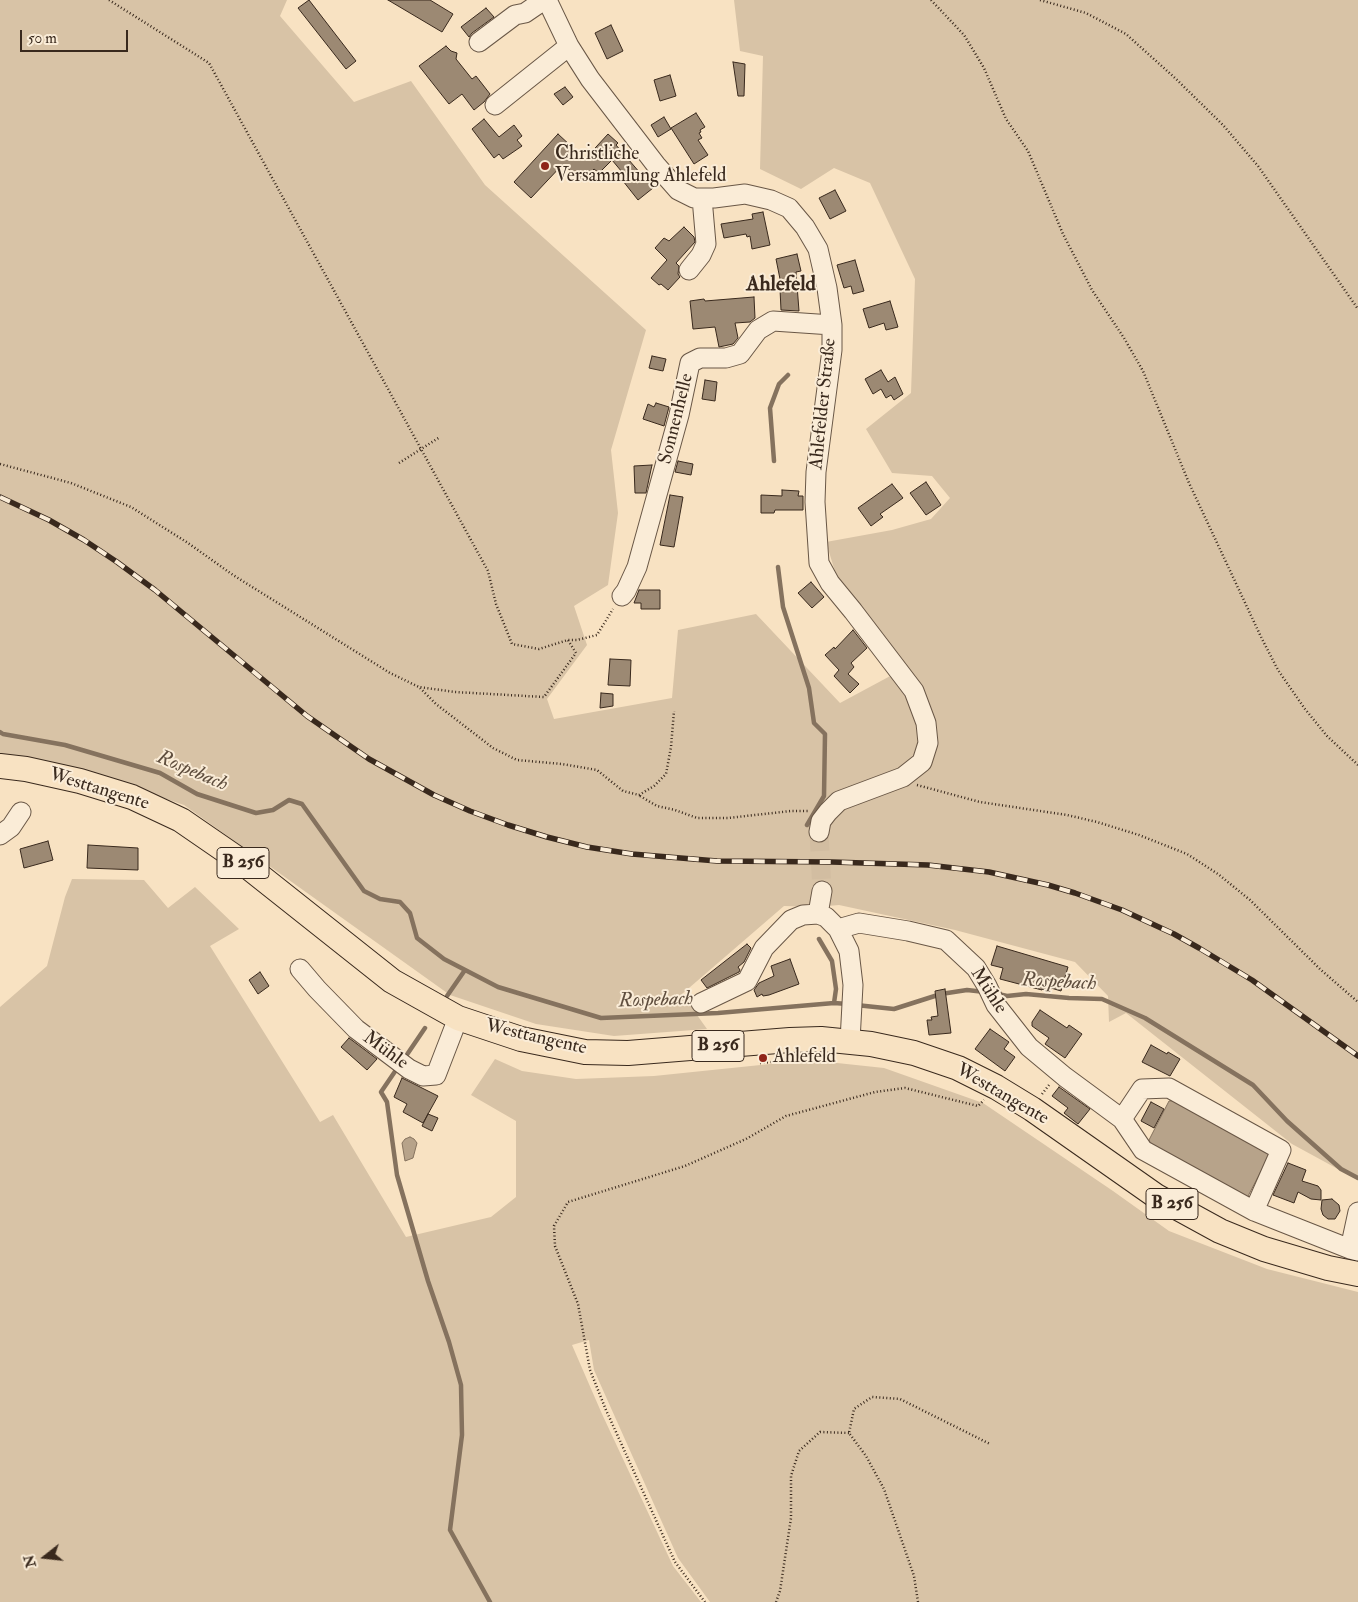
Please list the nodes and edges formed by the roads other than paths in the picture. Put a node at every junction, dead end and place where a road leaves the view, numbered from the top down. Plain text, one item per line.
1 (546, 0) edge
2 (479, 42) dead end
3 (569, 46) junction
4 (495, 105) dead end
5 (702, 198) junction
6 (689, 270) dead end
7 (832, 324) junction
8 (622, 596) road end
9 (0, 766) edge
10 (21, 812) dead end
11 (819, 832) tunnel mouth
12 (0, 835) edge
13 (822, 891) tunnel mouth
14 (818, 914) junction
15 (838, 929) junction
16 (300, 969) dead end
17 (701, 1003) dead end
18 (458, 1018) junction
19 (850, 1041) junction
20 (1122, 1119) junction
21 (1254, 1211) junction
22 (1358, 1212) edge
23 (1354, 1250) edge
24 (1358, 1274) edge

1 - 2 street
1 - 3 street, Ahlefelder Straße
3 - 4 street
3 - 5 street, Ahlefelder Straße
5 - 6 street
5 - 7 street, Ahlefelder Straße
7 - 8 street, Sonnenhelle
7 - 11 street, Ahlefelder Straße
9 - 18 main road, Westtangente / B 256
10 - 12 street
13 - 14 street
14 - 15 street
14 - 17 street
15 - 19 street
15 - 20 street, Mühle
16 - 18 street, Mühle
18 - 19 main road, Westtangente / B 256
19 - 24 main road, Westtangente / B 256
20 - 21 street, Mühle
20 - 21 street
21 - 23 street, Mühle
22 - 23 street

